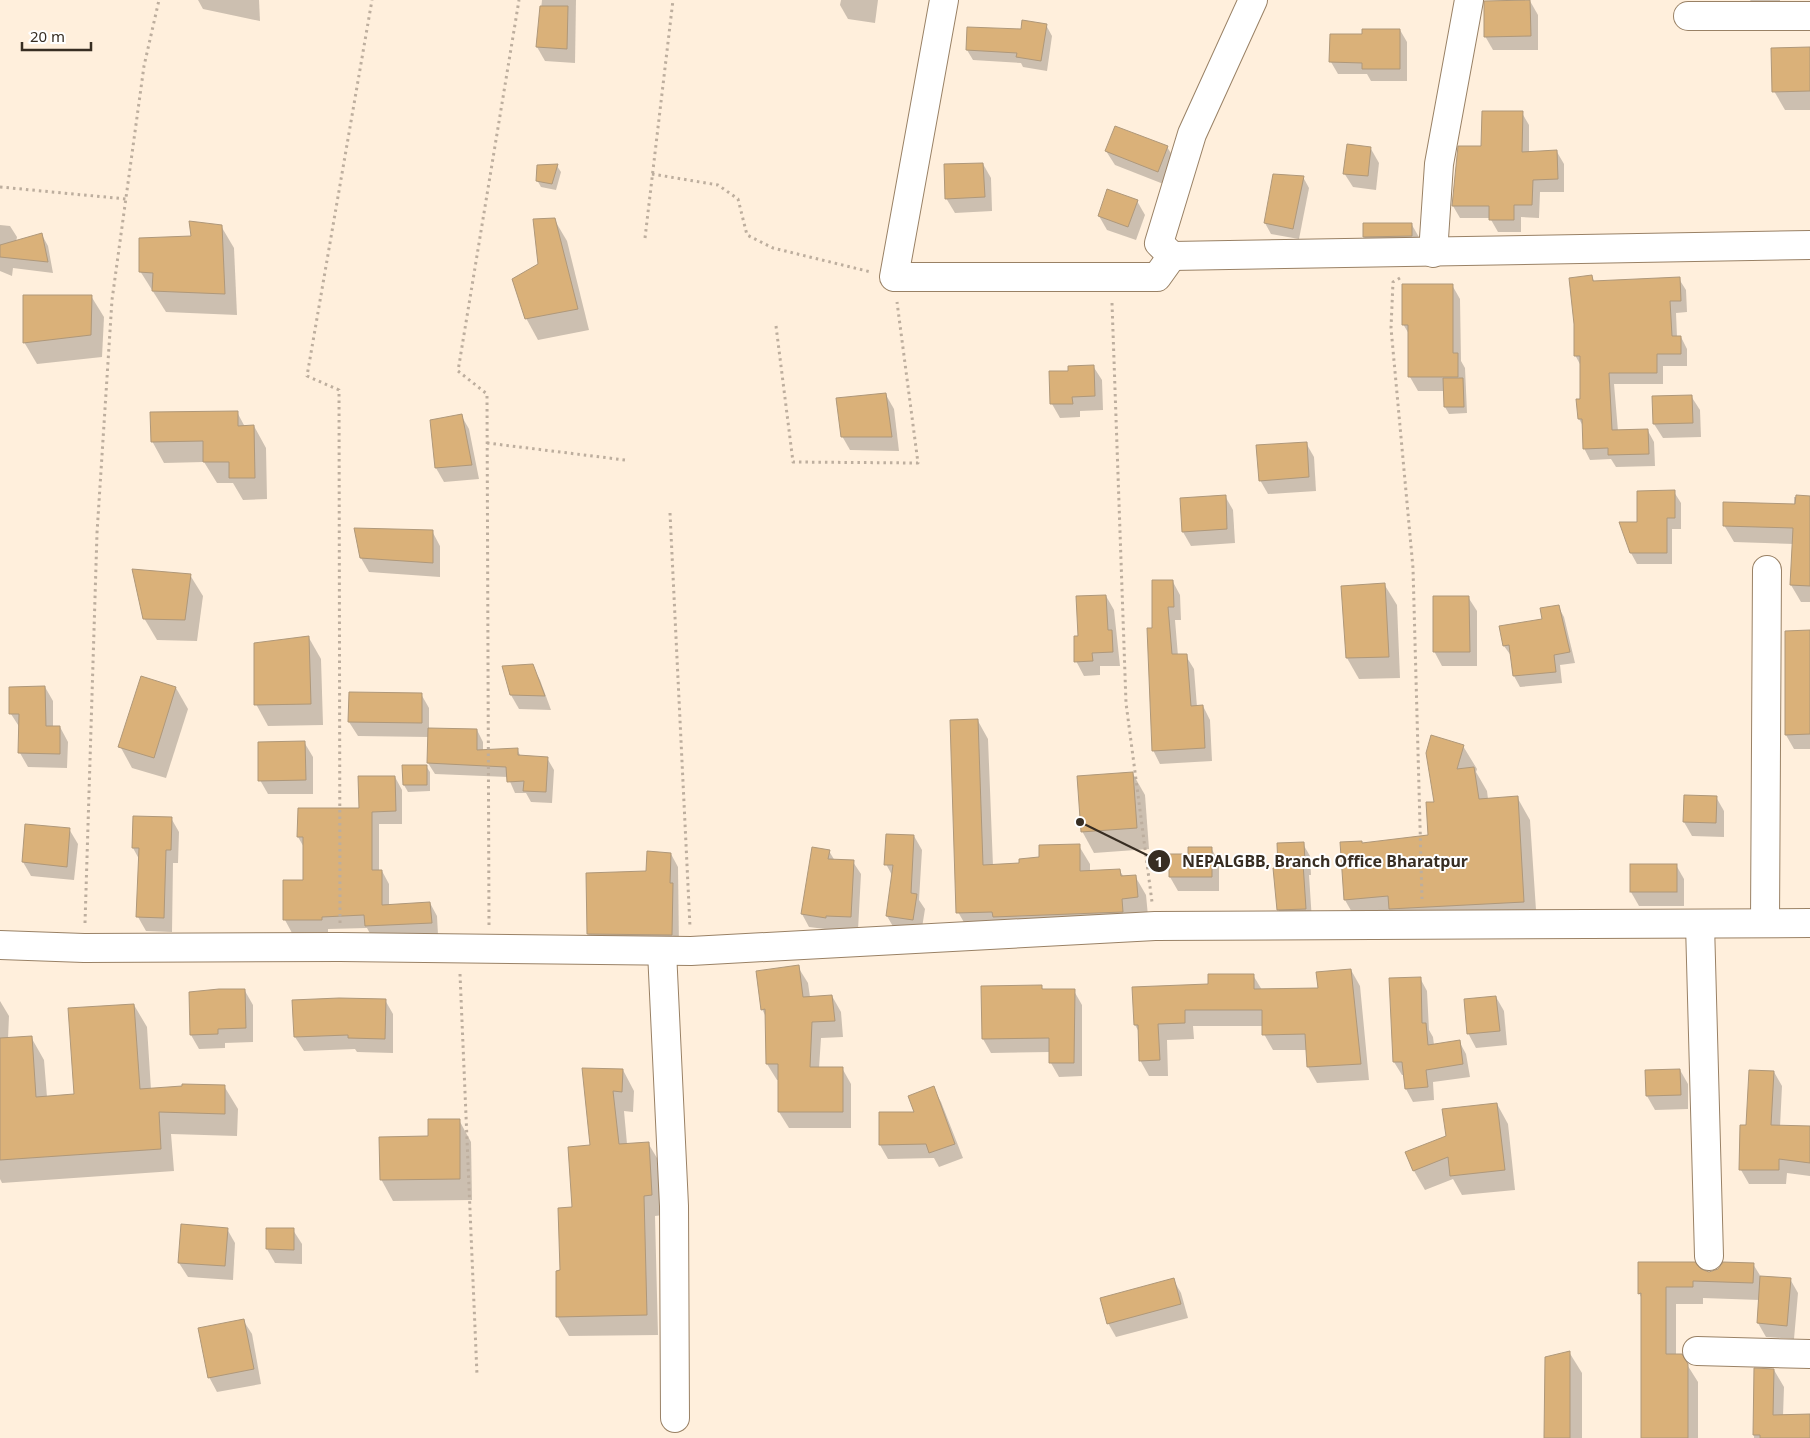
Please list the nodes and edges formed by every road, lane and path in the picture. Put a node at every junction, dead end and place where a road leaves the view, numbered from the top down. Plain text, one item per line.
1 (159, 0) edge
2 (372, 0) edge
3 (519, 0) edge
4 (673, 0) edge
5 (944, 0) edge
6 (1253, 0) edge
7 (1469, 0) edge
8 (1688, 16) dead end
9 (1810, 16) edge
10 (652, 174) junction
11 (0, 187) edge
12 (126, 199) junction
13 (645, 238) dead end
14 (1810, 245) edge
15 (1433, 252) junction
16 (1172, 256) junction
17 (1401, 276) dead end
18 (894, 277) junction
19 (1111, 277) junction
20 (776, 326) dead end
21 (487, 443) junction
22 (625, 460) dead end
23 (670, 513) dead end
24 (1767, 570) dead end
25 (1765, 923) junction
26 (1810, 923) edge
27 (1700, 924) junction
28 (1423, 925) junction
29 (1155, 926) junction
30 (0, 945) edge
31 (340, 947) junction
32 (84, 948) junction
33 (460, 948) junction
34 (488, 949) junction
35 (662, 951) junction
36 (691, 951) junction
37 (1709, 1256) dead end
38 (1697, 1352) dead end
39 (1810, 1354) edge
40 (477, 1375) dead end
41 (675, 1418) dead end

1 - 12 path
2 - 31 path
3 - 21 path
4 - 10 path
5 - 18 street
6 - 16 street
7 - 15 street
8 - 9 street
10 - 13 path
10 - 18 path
11 - 12 path
12 - 32 path
14 - 15 street
15 - 16 street
16 - 19 street
17 - 28 path
18 - 19 street
18 - 20 path
19 - 29 path
21 - 22 path
21 - 34 path
23 - 36 path
24 - 25 street
25 - 26 street
25 - 27 street
27 - 28 street
27 - 37 street
28 - 29 street
29 - 36 street
30 - 32 street
31 - 32 street
31 - 33 street
33 - 34 street
33 - 40 path
34 - 35 street
35 - 36 street
35 - 41 street
38 - 39 street

